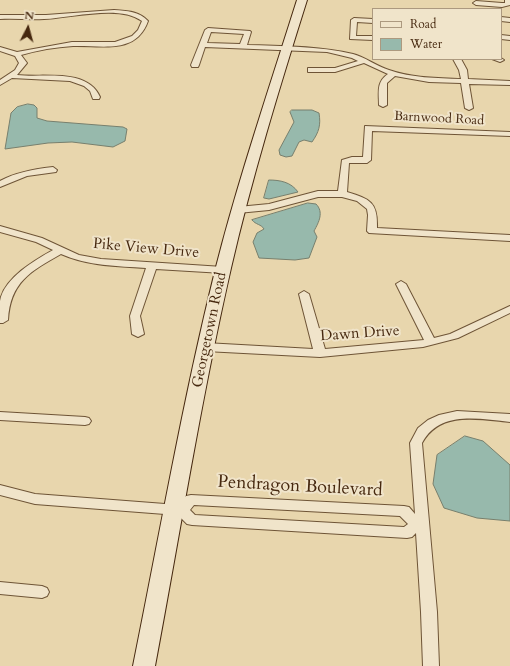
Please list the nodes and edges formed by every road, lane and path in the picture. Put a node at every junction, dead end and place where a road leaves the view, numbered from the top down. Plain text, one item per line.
1 (302, 0) edge
2 (508, 0) edge
3 (474, 4) edge
4 (0, 17) edge
5 (372, 21) edge
6 (352, 38) junction
7 (372, 38) edge
8 (203, 45) junction
9 (244, 46) junction
10 (287, 48) junction
11 (0, 49) edge
12 (342, 53) junction
13 (16, 54) junction
14 (458, 60) edge
15 (364, 61) junction
16 (195, 65) dead end
17 (311, 70) dead end
18 (393, 74) junction
19 (11, 76) junction
20 (465, 81) junction
21 (0, 83) edge
22 (510, 83) edge
23 (96, 96) dead end
24 (383, 105) dead end
25 (469, 108) dead end
26 (510, 134) edge
27 (53, 170) dead end
28 (0, 184) edge
29 (342, 194) junction
30 (238, 210) junction
31 (0, 229) edge
32 (510, 238) edge
33 (60, 250) junction
34 (152, 266) junction
35 (223, 270) junction
36 (401, 284) dead end
37 (304, 294) dead end
38 (510, 310) edge
39 (3, 320) dead end
40 (138, 334) dead end
41 (431, 343) junction
42 (205, 347) junction
43 (320, 353) junction
44 (0, 416) edge
45 (510, 418) edge
46 (85, 421) dead end
47 (0, 490) edge
48 (178, 509) junction
49 (419, 524) junction
50 (0, 588) edge
51 (42, 592) dead end
52 (144, 666) edge
53 (431, 666) edge

1 - 10 main road, Georgetown Road
2 - 3 street
4 - 13 street
5 - 6 street
6 - 7 street
6 - 12 street
8 - 9 street
8 - 9 street
8 - 16 street
9 - 10 street
10 - 12 street
10 - 30 main road, Georgetown Road
11 - 13 street
12 - 15 street
13 - 19 street
14 - 20 street
15 - 17 street
15 - 18 street
18 - 20 street
18 - 24 street
19 - 21 street
19 - 23 street
20 - 22 street
20 - 25 street
26 - 29 street, Barnwood Road
27 - 28 street
29 - 30 street
29 - 32 street
30 - 35 main road, Georgetown Road
31 - 33 street, Pike View Drive
33 - 34 street, Pike View Drive
33 - 39 street
34 - 35 street, Pike View Drive
34 - 40 street
35 - 42 main road, Georgetown Road
36 - 41 street
37 - 43 street
38 - 41 street, Dawn Drive
41 - 43 street, Dawn Drive
42 - 43 street, Dawn Drive
42 - 48 main road, Georgetown Road
44 - 46 street
45 - 49 street
47 - 48 street
48 - 49 street
48 - 49 street, Pendragon Boulevard
48 - 52 main road, Georgetown Road
49 - 53 street
50 - 51 street

